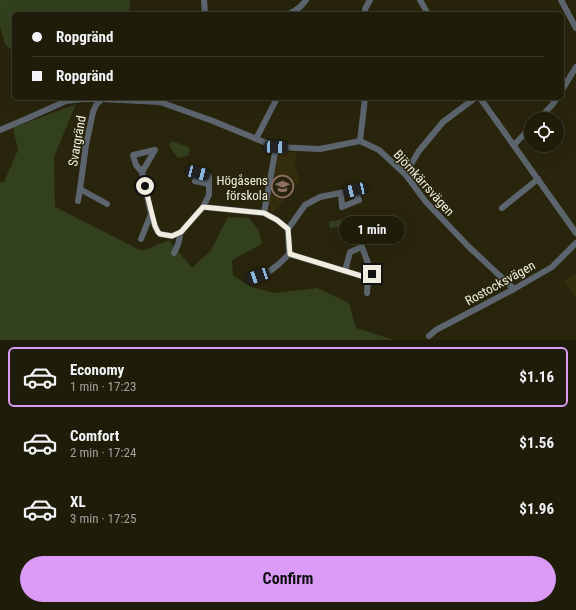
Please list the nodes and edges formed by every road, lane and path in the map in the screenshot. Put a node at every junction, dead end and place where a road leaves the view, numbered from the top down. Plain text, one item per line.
1 (204, 0) edge
2 (306, 0) edge
3 (370, 0) edge
4 (420, 0) edge
5 (561, 0) edge
6 (205, 12) edge
7 (292, 12) edge
8 (365, 12) edge
9 (427, 12) edge
10 (576, 28) edge
11 (576, 67) edge
12 (564, 87) edge
13 (74, 100) edge
14 (101, 100) edge
15 (161, 100) edge
16 (276, 100) edge
17 (365, 100) edge
18 (472, 100) edge
19 (481, 100) edge
20 (556, 100) edge
21 (546, 112) edge
22 (0, 130) edge
23 (524, 134) edge
24 (256, 139) junction
25 (360, 141) junction
26 (514, 145) junction
27 (276, 147) junction
28 (142, 172) dead end
29 (405, 174) junction
30 (538, 179) junction
31 (209, 184) dead end
32 (80, 189) junction
33 (341, 193) dead end
34 (78, 201) dead end
35 (107, 204) dead end
36 (203, 207) junction
37 (502, 208) dead end
38 (264, 213) junction
39 (151, 214) junction
40 (288, 229) junction
41 (576, 232) edge
42 (180, 233) junction
43 (141, 239) dead end
44 (576, 243) edge
45 (174, 253) dead end
46 (290, 254) junction
47 (345, 271) junction
48 (368, 278) junction
49 (250, 279) dead end
50 (514, 289) junction
51 (367, 293) dead end
52 (429, 336) dead end

1 - 6 street
2 - 7 street
3 - 8 street
4 - 9 street
5 - 10 street
11 - 12 street
13 - 22 street
14 - 32 street, Svargränd
15 - 24 street
16 - 24 street
17 - 25 street
18 - 29 street
19 - 26 street
20 - 21 street
23 - 26 street
24 - 27 street
25 - 27 street
25 - 29 street, Björnkärrsvägen
26 - 30 street
27 - 38 street
28 - 39 street
29 - 50 street, Björnkärrsvägen
30 - 37 street
30 - 41 street
31 - 36 street
32 - 34 street, Svargränd
32 - 35 street
33 - 40 street
36 - 38 street
36 - 42 street
38 - 40 street
39 - 42 street
39 - 43 street
40 - 46 street
42 - 45 street
44 - 50 street, Rostocksvägen
46 - 47 street
46 - 49 street
47 - 48 street
47 - 48 street
48 - 51 street
50 - 52 street, Rostocksvägen

